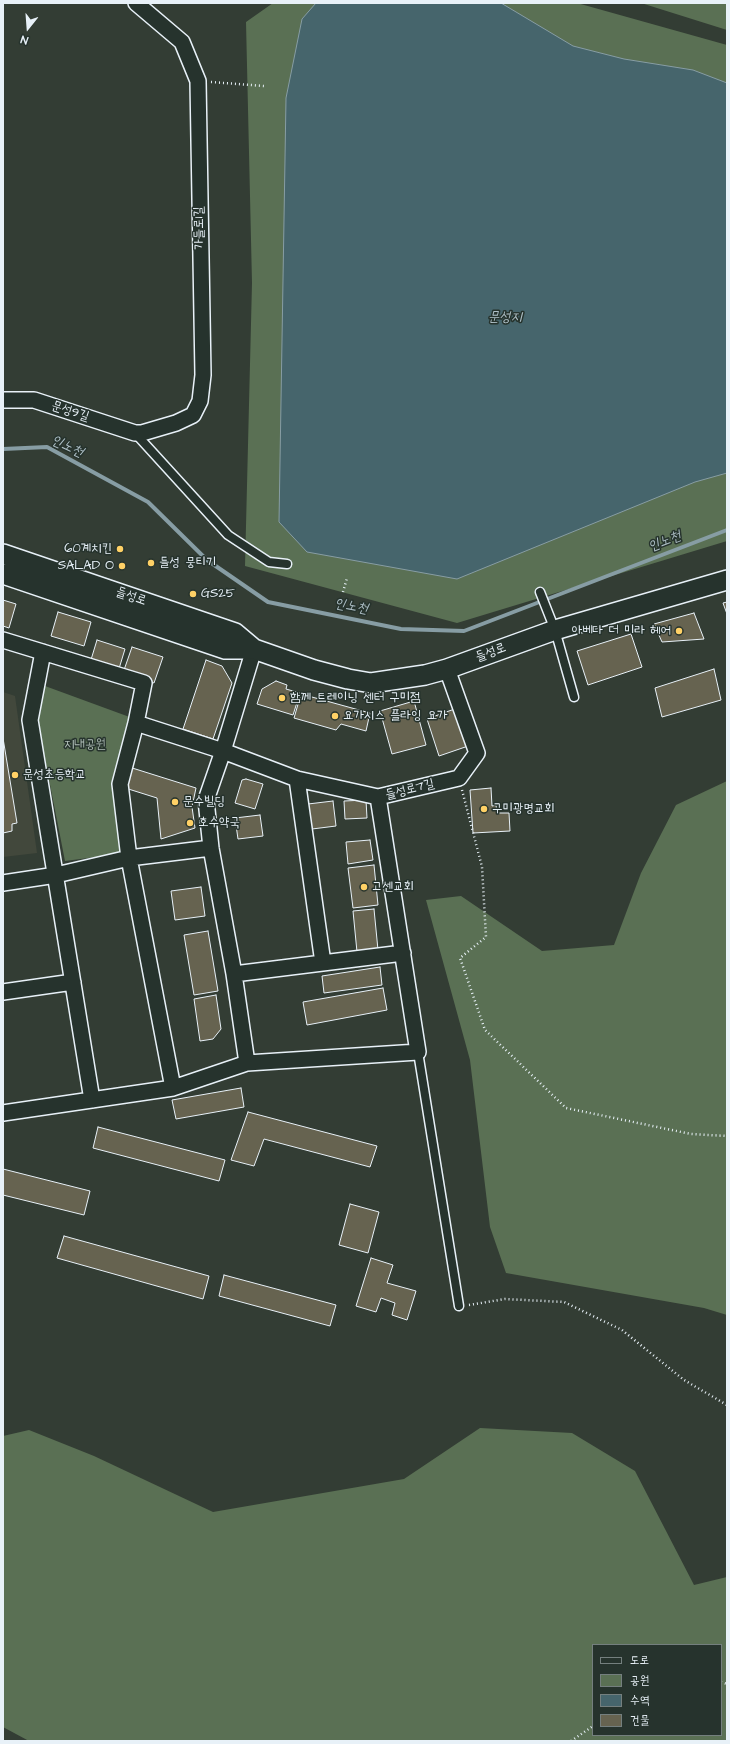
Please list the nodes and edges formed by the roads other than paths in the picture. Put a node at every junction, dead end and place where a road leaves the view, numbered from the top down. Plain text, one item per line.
1 (136, 3) edge
2 (3, 400) edge
3 (135, 433) junction
4 (3, 554) edge
5 (287, 564) dead end
6 (3, 574) edge
7 (727, 580) edge
8 (540, 592) dead end
9 (555, 630) junction
10 (3, 640) edge
11 (254, 649) junction
12 (43, 652) junction
13 (447, 669) junction
14 (574, 697) dead end
15 (136, 723) junction
16 (223, 751) junction
17 (297, 778) junction
18 (378, 797) junction
19 (211, 848) junction
20 (129, 858) junction
21 (56, 876) junction
22 (3, 883) edge
23 (403, 953) junction
24 (323, 963) junction
25 (234, 974) junction
26 (73, 982) junction
27 (3, 992) edge
28 (418, 1052) junction
29 (247, 1063) junction
30 (173, 1088) junction
31 (92, 1100) junction
32 (3, 1113) edge
33 (460, 1306) road end

1 - 3 street, 가들로1길
2 - 3 street, 문성9길
3 - 5 lane
4 - 11 street, 들성로
6 - 11 street, 들성로
7 - 9 street, 들성로
8 - 9 lane
9 - 13 street, 들성로
9 - 14 lane
10 - 12 street
11 - 13 street, 들성로
11 - 16 street
12 - 15 street
12 - 21 street
13 - 18 street, 들성로7길
15 - 16 street, 들성로7길
15 - 20 street
16 - 17 street, 들성로7길
16 - 19 street
17 - 18 street, 들성로7길
17 - 24 street
18 - 23 street
19 - 20 street
19 - 25 street
20 - 21 street
20 - 30 street
21 - 22 street
21 - 26 street
23 - 24 street
23 - 28 street
24 - 25 street
25 - 29 street
26 - 27 street
26 - 31 street
28 - 29 street
28 - 33 lane
29 - 30 street
30 - 31 street
31 - 32 street

